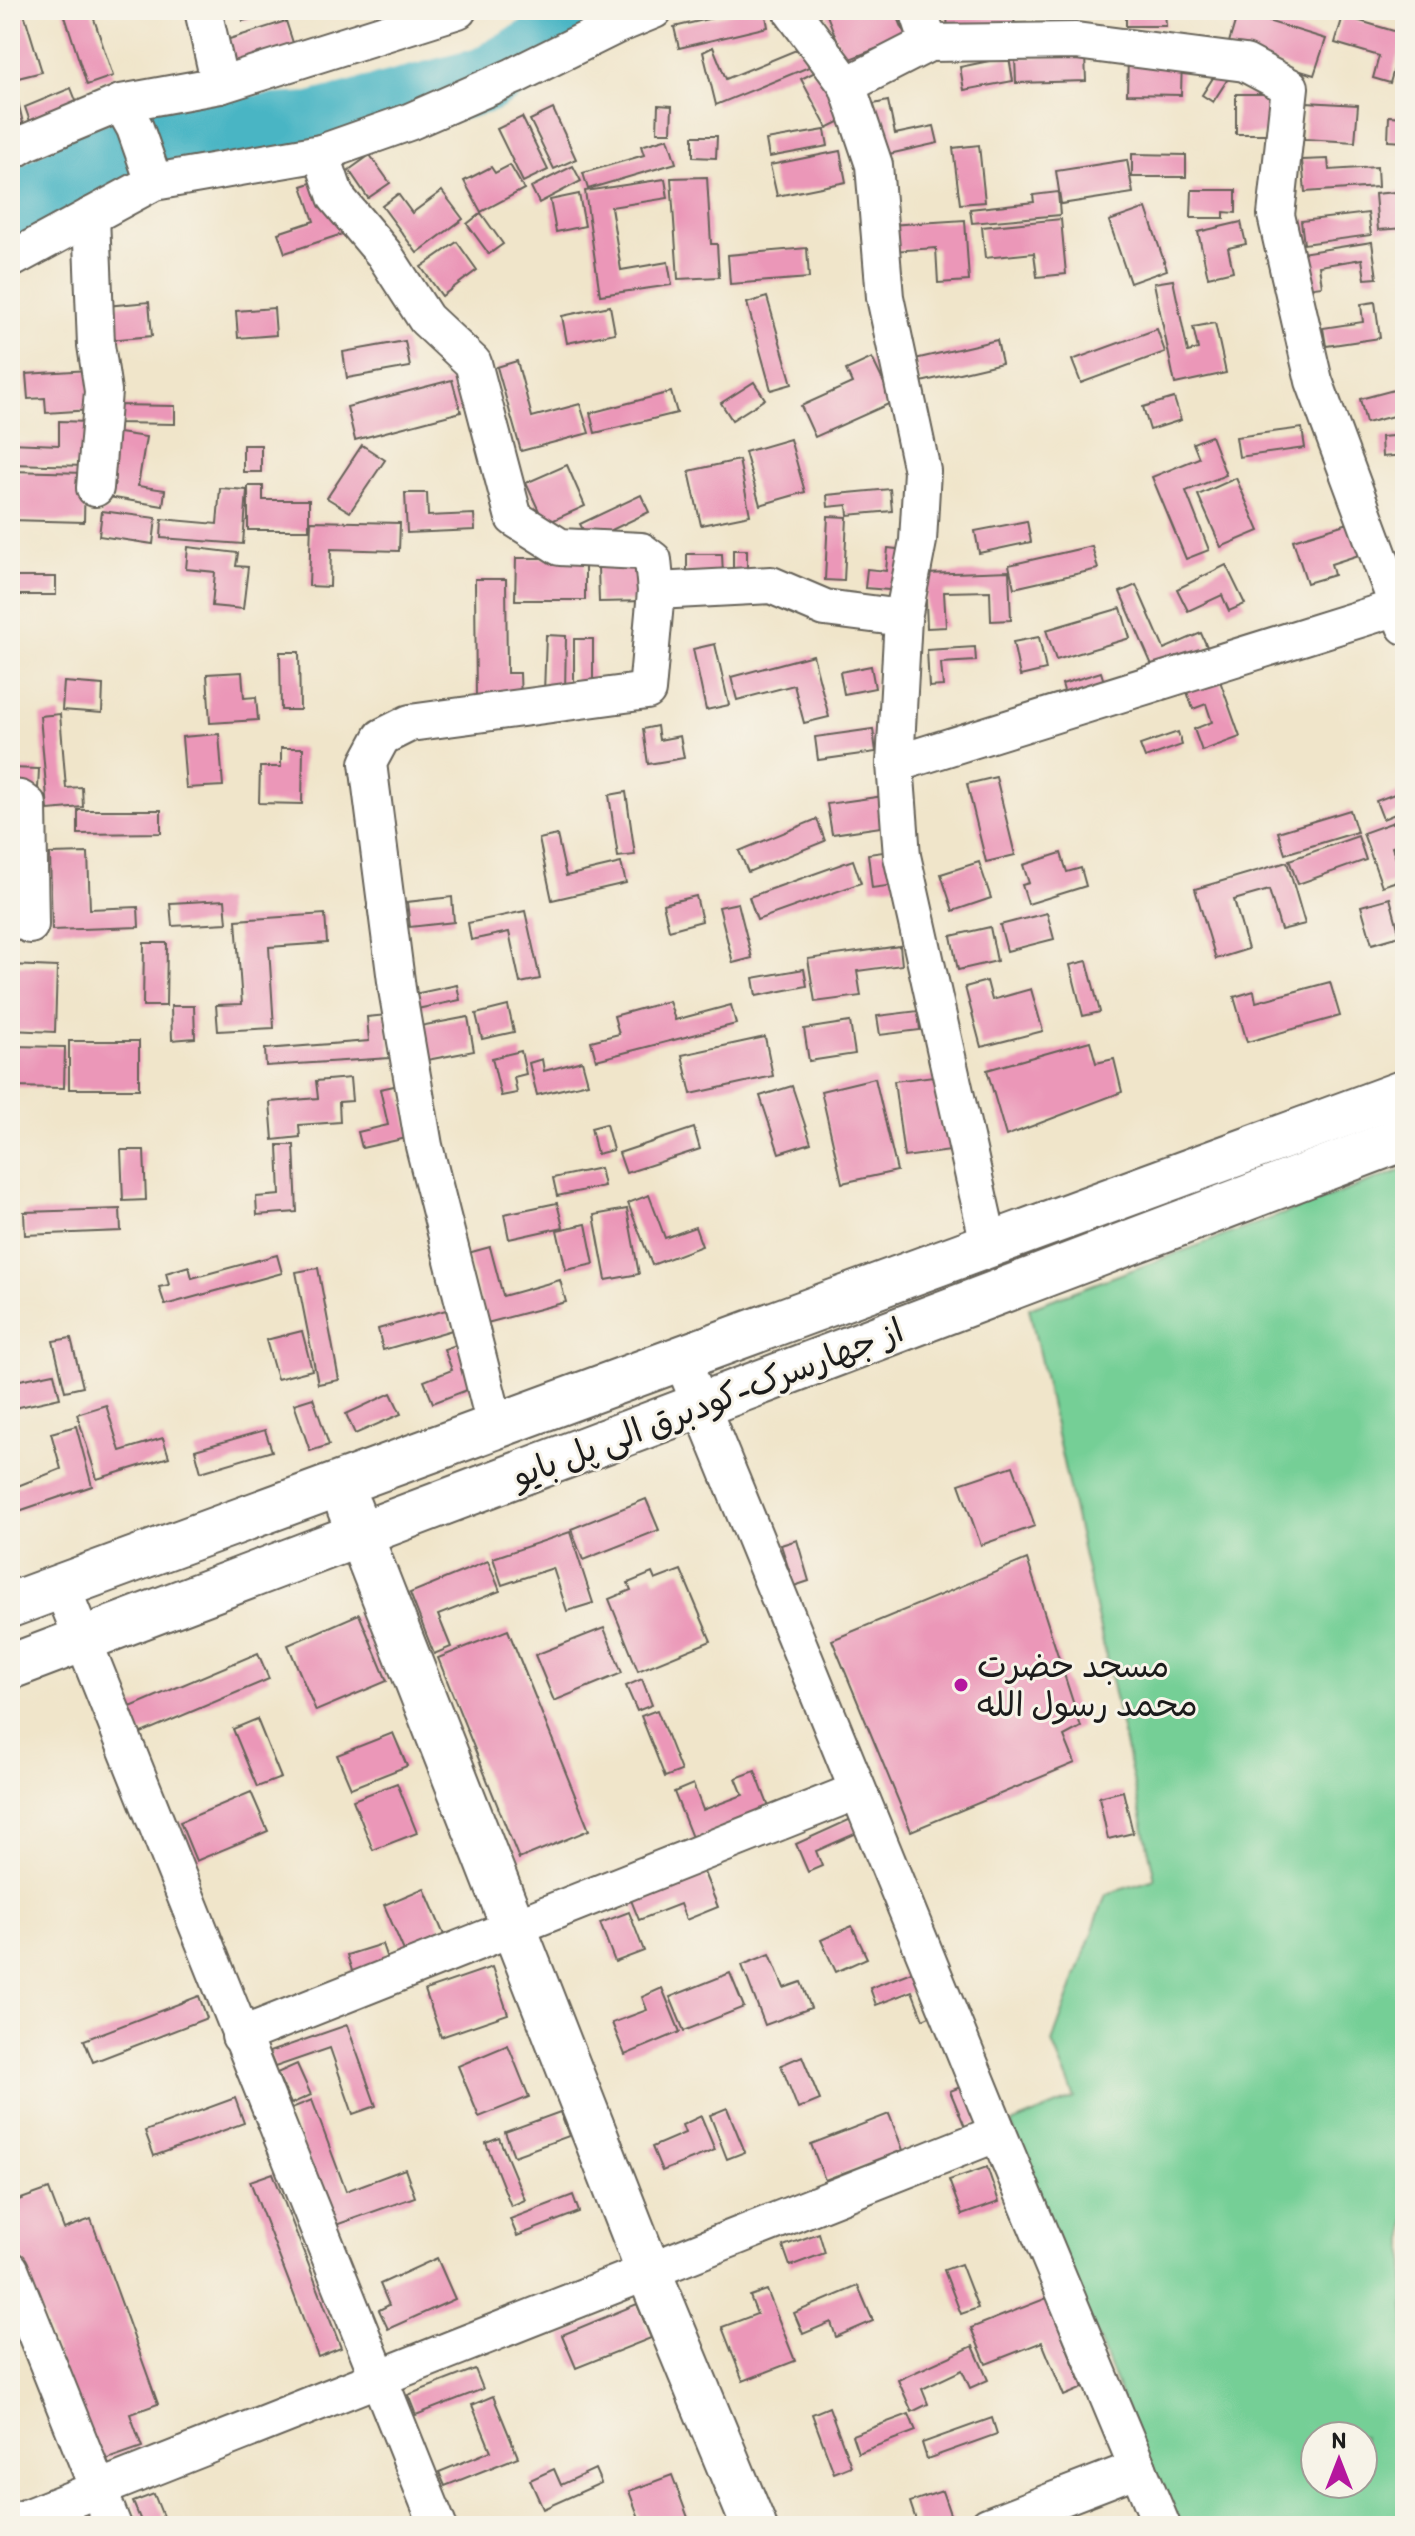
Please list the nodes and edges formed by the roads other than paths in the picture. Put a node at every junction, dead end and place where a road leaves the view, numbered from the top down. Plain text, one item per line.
1 (203, 10) edge
2 (458, 10) edge
3 (654, 10) edge
4 (791, 10) edge
5 (923, 27) edge
6 (220, 85) junction
7 (847, 85) junction
8 (139, 143) junction
9 (10, 152) edge
10 (321, 153) junction
11 (91, 216) junction
12 (10, 260) edge
13 (95, 488) dead end
14 (656, 591) junction
15 (1402, 617) edge
16 (903, 618) junction
17 (895, 764) junction
18 (10, 798) edge
19 (30, 925) dead end
20 (1405, 1092) edge
21 (1405, 1138) edge
22 (989, 1244) junction
23 (681, 1357) junction
24 (700, 1405) junction
25 (495, 1425) junction
26 (339, 1483) junction
27 (360, 1534) junction
28 (61, 1585) junction
29 (10, 1605) edge
30 (83, 1639) junction
31 (10, 1667) edge
32 (857, 1791) junction
33 (516, 1926) junction
34 (240, 2036) junction
35 (998, 2133) junction
36 (10, 2269) edge
37 (648, 2270) junction
38 (378, 2378) junction
39 (1138, 2468) junction
40 (98, 2489) junction
41 (10, 2524) edge
42 (113, 2526) edge
43 (438, 2526) edge
44 (754, 2526) edge
45 (988, 2526) edge
46 (1162, 2526) edge

1 - 6 street
2 - 6 street
3 - 10 street
4 - 7 street
5 - 7 street
5 - 15 street
6 - 8 street
7 - 16 street
8 - 9 street
8 - 10 street
8 - 11 street
10 - 14 street
11 - 12 street
11 - 13 street
14 - 16 street
14 - 25 street
15 - 17 street
16 - 17 street
17 - 22 street
18 - 19 street
20 - 22 street, از جهارسرک-کودبرق الی پل بایو
21 - 24 street, از جهارسرک-کودبرق الی پل بایو
22 - 23 street, از جهارسرک-کودبرق الی پل بایو
23 - 24 street
23 - 25 street, از جهارسرک-کودبرق الی پل بایو
24 - 27 street, از جهارسرک-کودبرق الی پل بایو
24 - 32 street
25 - 26 street, از جهارسرک-کودبرق الی پل بایو
26 - 27 street
26 - 28 street, از جهارسرک-کودبرق الی پل بایو
27 - 30 street, از جهارسرک-کودبرق الی پل بایو
27 - 33 street
28 - 29 street, از جهارسرک-کودبرق الی پل بایو
28 - 30 street
30 - 31 street, از جهارسرک-کودبرق الی پل بایو
30 - 34 street
32 - 33 street
32 - 35 street
33 - 34 street
33 - 37 street
34 - 38 street
35 - 37 street
35 - 39 street
36 - 40 street
37 - 38 street
37 - 44 street
38 - 40 street
38 - 43 street
39 - 45 street
39 - 46 street
40 - 41 street
40 - 42 street

